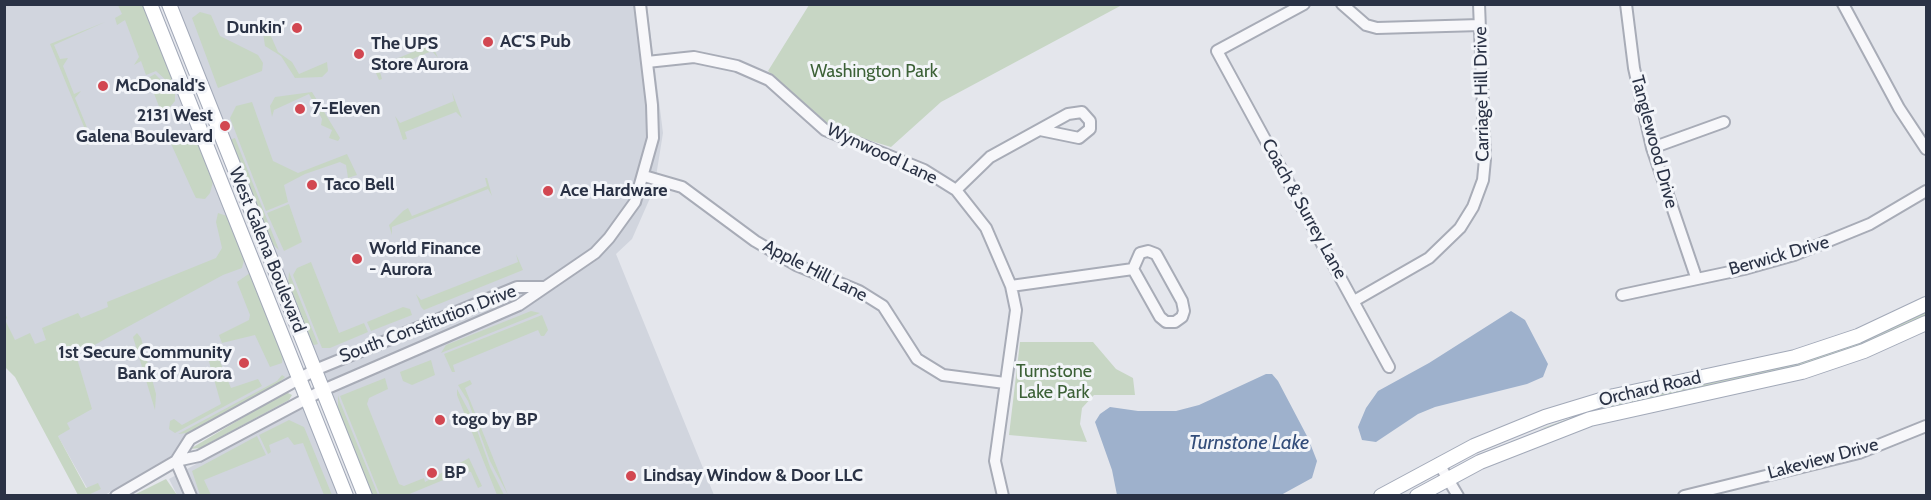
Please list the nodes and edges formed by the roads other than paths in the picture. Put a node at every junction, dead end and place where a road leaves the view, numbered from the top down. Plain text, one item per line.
1 (150, 4) edge
2 (169, 4) edge
3 (640, 4) edge
4 (1304, 4) edge
5 (1342, 4) edge
6 (1479, 4) edge
7 (1626, 4) edge
8 (1843, 4) edge
9 (1480, 25) junction
10 (647, 62) junction
11 (1724, 122) dead end
12 (1040, 130) dead end
13 (1652, 148) junction
14 (1926, 149) edge
15 (644, 176) junction
16 (956, 190) junction
17 (1926, 191) edge
18 (1133, 269) junction
19 (1696, 277) junction
20 (1011, 285) junction
21 (543, 287) junction
22 (1622, 295) dead end
23 (1354, 301) junction
24 (1926, 304) edge
25 (1926, 323) edge
26 (1389, 367) dead end
27 (315, 370) junction
28 (299, 378) junction
29 (1005, 383) junction
30 (323, 390) junction
31 (307, 399) junction
32 (1926, 426) edge
33 (177, 461) junction
34 (1439, 464) junction
35 (1448, 479) junction
36 (116, 495) edge
37 (191, 495) edge
38 (346, 495) edge
39 (366, 495) edge
40 (1003, 495) edge
41 (1381, 495) edge
42 (1417, 495) edge
43 (1458, 495) edge
44 (1684, 495) edge

1 - 28 main road, West Galena Boulevard
2 - 27 main road, West Galena Boulevard
3 - 10 street, South Constitution Drive
4 - 23 street, Coach & Surrey Lane
5 - 9 street
6 - 9 street, Carriage Hill Drive
7 - 13 street, Tanglewood Drive
8 - 14 street
9 - 23 street, Carriage Hill Drive
10 - 15 street, South Constitution Drive
10 - 16 street, Wynwood Lane
11 - 13 street
12 - 16 street
13 - 19 street, Tanglewood Drive
15 - 21 street, South Constitution Drive
15 - 29 street, Apple Hill Lane
16 - 20 street, Wynwood Lane
17 - 19 street, Berwick Drive
18 - 18 street
18 - 20 street
19 - 22 street, Berwick Drive
20 - 29 street, Wynwood Lane
21 - 27 street, South Constitution Drive
21 - 30 street, South Constitution Drive
23 - 26 street, Coach & Surrey Lane
24 - 34 main road, Orchard Road
25 - 35 main road, Orchard Road
27 - 28 street, South Constitution Drive
27 - 30 main road, West Galena Boulevard
28 - 31 main road, West Galena Boulevard
28 - 33 street, South Constitution Drive
29 - 40 street, Wynwood Lane
30 - 31 street, South Constitution Drive
30 - 39 main road, West Galena Boulevard
31 - 33 street, South Constitution Drive
31 - 38 main road, West Galena Boulevard
32 - 44 street, Lakeview Drive
33 - 36 street
33 - 37 street
34 - 35 street
34 - 41 main road, Orchard Road
35 - 42 main road, Orchard Road
35 - 43 street

